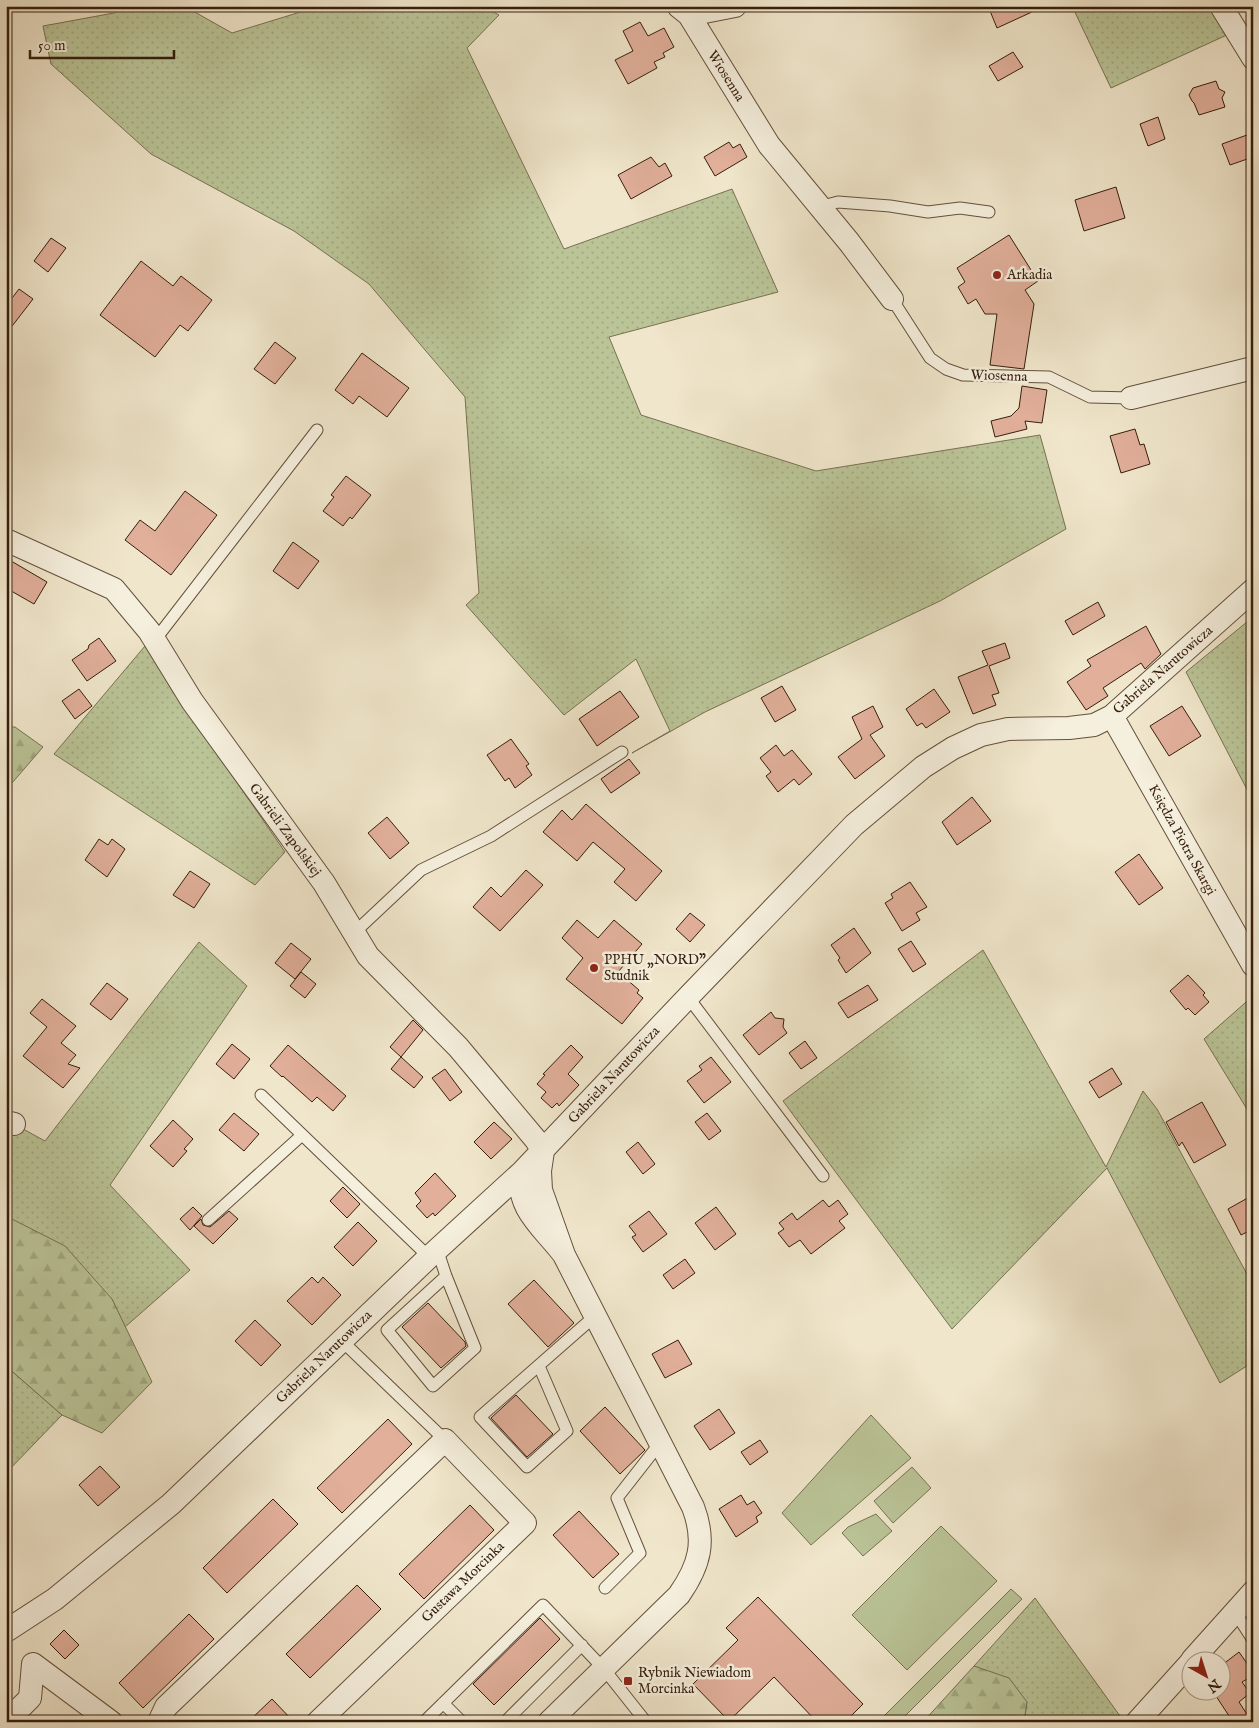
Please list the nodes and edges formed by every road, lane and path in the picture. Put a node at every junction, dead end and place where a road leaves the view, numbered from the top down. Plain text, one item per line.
1 (734, 6) edge
2 (1221, 6) edge
3 (683, 11) edge
4 (1253, 58) edge
5 (819, 207) junction
6 (989, 212) dead end
7 (892, 298) joint
8 (1253, 368) edge
9 (1130, 398) joint
10 (317, 430) dead end
11 (6, 540) edge
12 (1253, 590) edge
13 (155, 640) junction
14 (1112, 716) junction
15 (622, 752) dead end
16 (354, 933) junction
17 (1253, 965) edge
18 (688, 997) junction
19 (261, 1095) dead end
20 (302, 1135) junction
21 (543, 1151) junction
22 (522, 1172) junction
23 (823, 1176) dead end
24 (541, 1190) junction
25 (491, 1200) junction
26 (528, 1211) junction
27 (208, 1220) dead end
28 (433, 1253) junction
29 (564, 1255) junction
30 (446, 1276) junction
31 (595, 1316) junction
32 (341, 1340) junction
33 (539, 1366) junction
34 (445, 1440) junction
35 (660, 1443) junction
36 (605, 1588) dead end
37 (1253, 1592) edge
38 (1236, 1612) junction
39 (6, 1631) edge
40 (1253, 1640) edge
41 (582, 1645) junction
42 (1202, 1650) edge
43 (604, 1668) junction
44 (1182, 1672) edge
45 (443, 1703) junction
46 (6, 1722) edge
47 (111, 1722) edge
48 (159, 1722) edge
49 (318, 1722) edge
50 (424, 1722) edge
51 (462, 1722) edge
52 (504, 1722) edge
53 (549, 1722) edge
54 (646, 1722) edge
55 (1137, 1722) edge

1 - 3 street, Wiosenna
2 - 4 street
3 - 5 street, Wiosenna
5 - 6 lane
5 - 7 street, Wiosenna
7 - 9 lane, Wiosenna
8 - 9 street, Wiosenna
10 - 13 lane
11 - 13 street, Gabrieli Zapolskiej
12 - 14 street, Gabriela Narutowicza
13 - 16 street, Gabrieli Zapolskiej
14 - 17 street, Księdza Piotra Skargi
14 - 18 street, Gabriela Narutowicza
15 - 16 lane
16 - 21 street, Gabrieli Zapolskiej
18 - 21 street, Gabriela Narutowicza
18 - 23 lane
19 - 20 lane
20 - 27 lane
20 - 28 lane
21 - 22 street, Gabriela Narutowicza
21 - 24 street
22 - 24 street
22 - 25 street, Gabriela Narutowicza
22 - 26 street
24 - 29 street
25 - 26 street
25 - 28 street, Gabriela Narutowicza
26 - 29 street
28 - 30 lane
28 - 32 street, Gabriela Narutowicza
29 - 31 street
30 - 30 lane
31 - 33 lane
31 - 35 street
32 - 34 lane, Gustawa Morcinka
32 - 39 street, Gabriela Narutowicza
33 - 33 lane
34 - 48 street
34 - 49 street, Gustawa Morcinka
35 - 36 lane
35 - 43 street
37 - 38 street
38 - 40 lane
38 - 42 street
41 - 43 lane
41 - 45 lane
41 - 52 lane
43 - 53 street
43 - 54 lane
44 - 55 street
45 - 50 lane
45 - 51 lane
46 - 47 street

